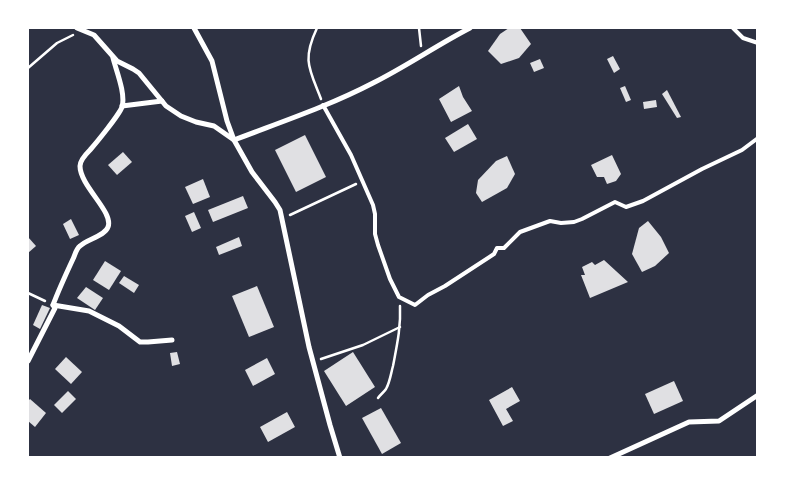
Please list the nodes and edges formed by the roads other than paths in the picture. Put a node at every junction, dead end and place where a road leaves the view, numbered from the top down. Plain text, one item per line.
1 (194, 28) edge
2 (470, 28) edge
3 (733, 28) edge
4 (80, 29) edge
5 (758, 43) edge
6 (113, 57) junction
7 (162, 101) junction
8 (323, 105) junction
9 (122, 106) junction
10 (758, 138) edge
11 (234, 140) junction
12 (53, 305) junction
13 (172, 340) dead end
14 (28, 361) edge
15 (758, 395) edge
16 (340, 458) edge
17 (610, 458) edge

1 - 11 street
2 - 8 street
3 - 5 lane
4 - 6 street
6 - 7 street
6 - 9 street
7 - 9 street
7 - 11 street
8 - 10 lane
8 - 11 street
9 - 12 street
11 - 16 street
12 - 13 street
12 - 14 street
15 - 17 street

